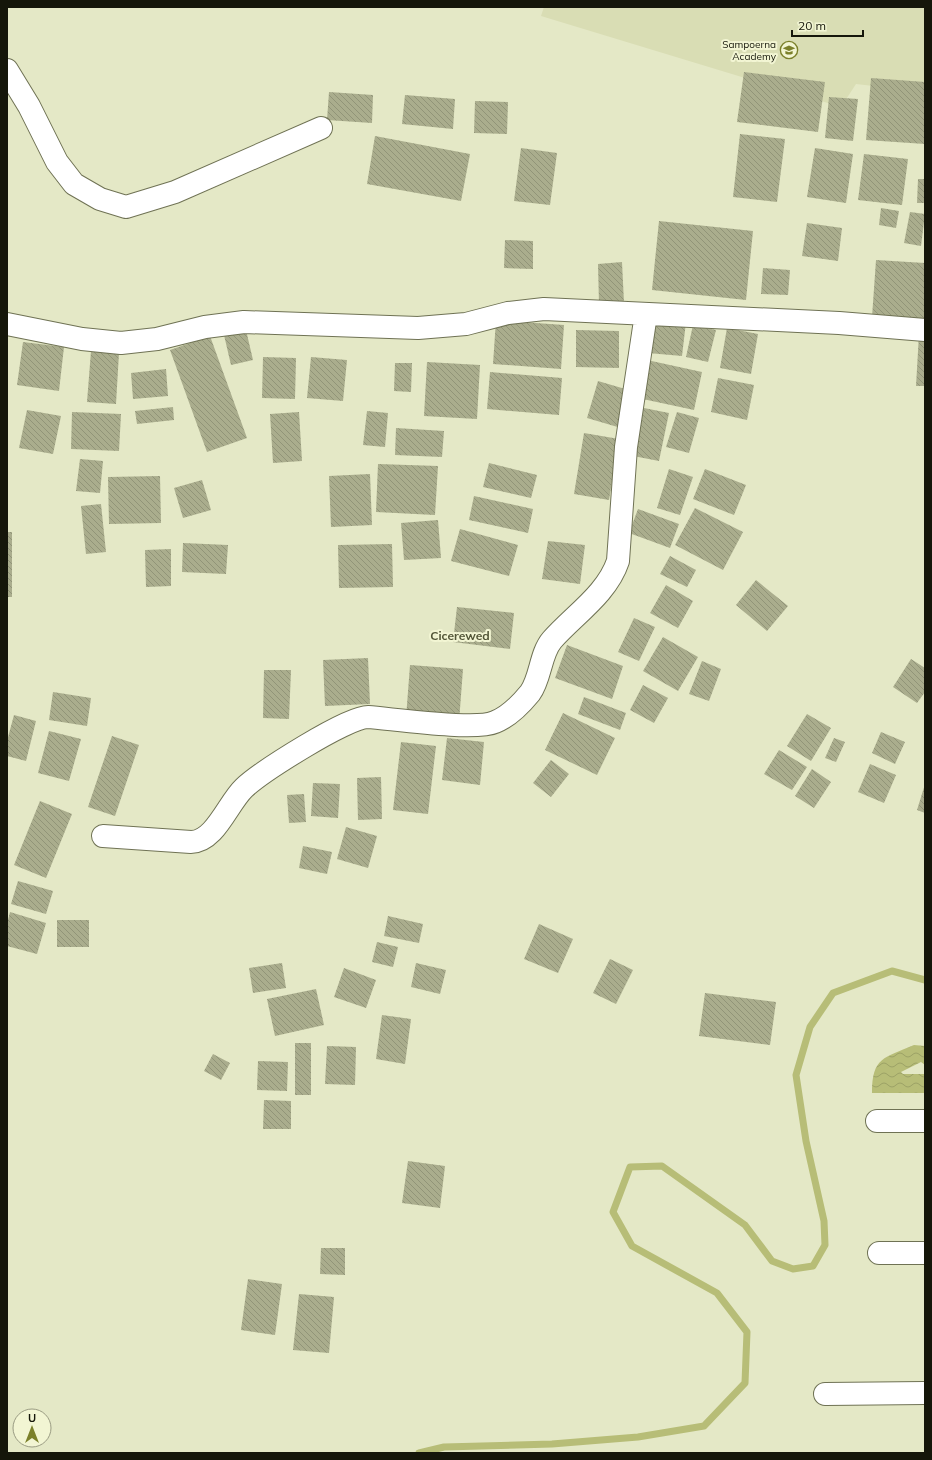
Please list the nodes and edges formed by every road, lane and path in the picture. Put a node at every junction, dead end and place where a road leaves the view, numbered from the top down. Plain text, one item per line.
1 (7, 70) edge
2 (321, 128) dead end
3 (646, 314) junction
4 (7, 324) edge
5 (925, 330) edge
6 (103, 836) dead end
7 (878, 1121) dead end
8 (925, 1121) edge
9 (879, 1253) dead end
10 (925, 1253) edge
11 (925, 1393) edge
12 (825, 1394) dead end

1 - 2 street
3 - 4 street
3 - 5 street
3 - 6 street
7 - 8 street
9 - 10 street
11 - 12 street

